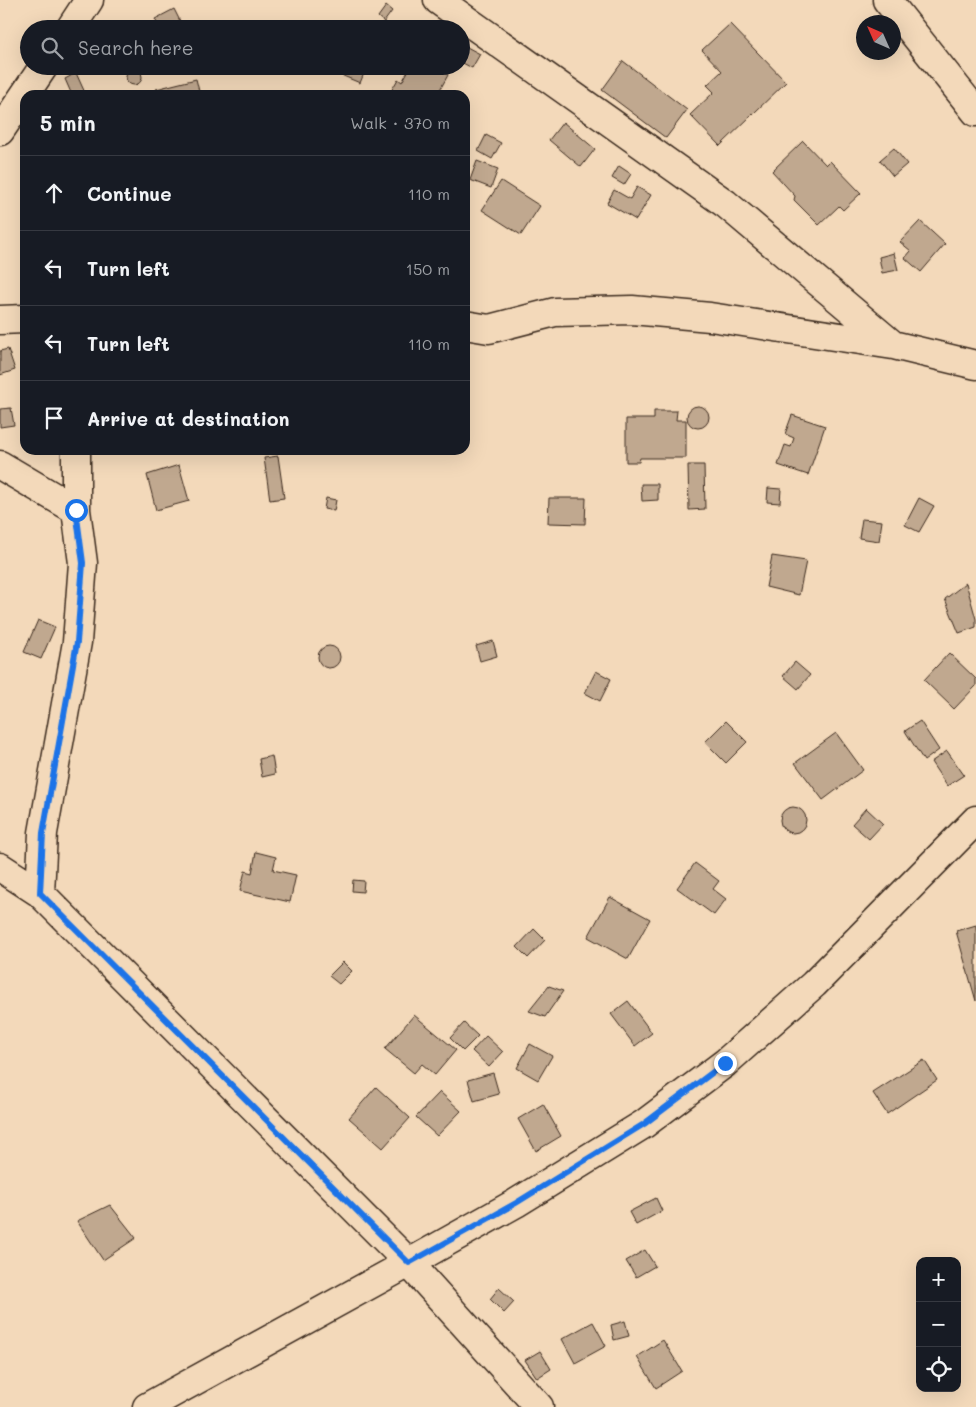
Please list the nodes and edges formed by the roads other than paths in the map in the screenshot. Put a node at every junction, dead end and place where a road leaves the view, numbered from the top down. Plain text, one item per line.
1 (89, 0) edge
2 (438, 0) edge
3 (886, 0) edge
4 (76, 20) edge
5 (466, 20) edge
6 (470, 23) edge
7 (38, 75) edge
8 (28, 90) edge
9 (20, 101) edge
10 (976, 112) edge
11 (0, 131) edge
12 (20, 319) edge
13 (0, 320) edge
14 (470, 326) edge
15 (893, 346) junction
16 (976, 364) edge
17 (76, 455) edge
18 (0, 465) edge
19 (76, 510) junction
20 (976, 820) edge
21 (0, 867) edge
22 (40, 893) junction
23 (409, 1263) junction
24 (147, 1407) edge
25 (539, 1407) edge

1 - 4 street
2 - 5 street
3 - 10 street
6 - 15 street
7 - 8 street
9 - 11 street
12 - 13 street
14 - 15 street
15 - 16 street
17 - 19 street
18 - 19 street
19 - 22 street
20 - 23 street
21 - 22 street
22 - 23 street
23 - 24 street
23 - 25 street

